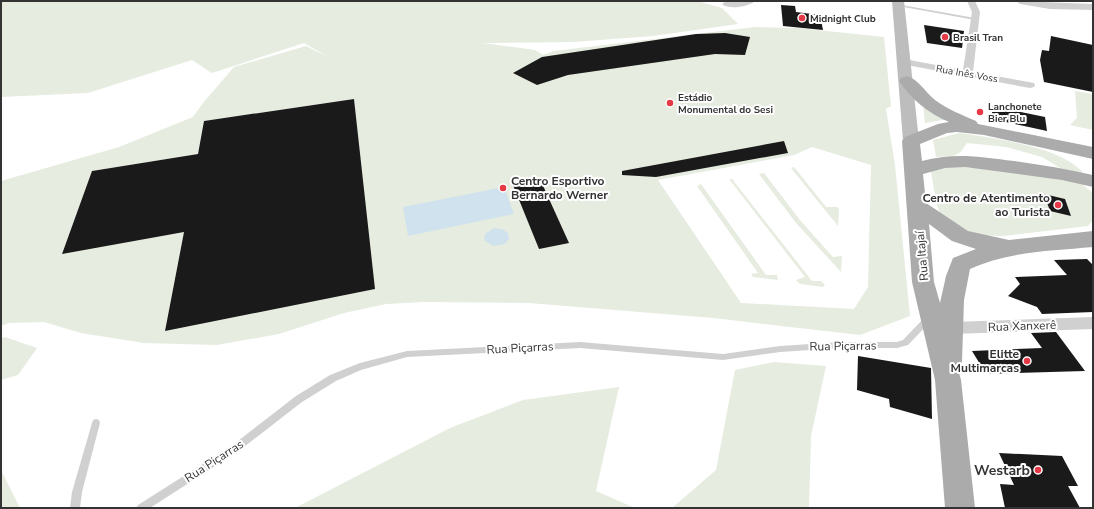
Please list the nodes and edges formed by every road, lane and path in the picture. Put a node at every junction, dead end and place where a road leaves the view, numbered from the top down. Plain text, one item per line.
1 (751, 1) edge
2 (970, 1) edge
3 (1020, 1) edge
4 (898, 3) edge
5 (726, 4) dead end
6 (1093, 7) edge
7 (975, 19) junction
8 (904, 62) junction
9 (968, 73) junction
10 (907, 81) junction
11 (1030, 85) dead end
12 (984, 130) junction
13 (911, 141) junction
14 (1059, 146) junction
15 (1093, 153) edge
16 (1093, 167) edge
17 (914, 171) junction
18 (1093, 181) edge
19 (917, 206) junction
20 (1092, 238) edge
21 (1008, 246) junction
22 (941, 322) junction
23 (1093, 323) edge
24 (96, 423) dead end
25 (75, 508) edge
26 (141, 508) edge
27 (960, 508) edge

1 - 5 street
2 - 7 street
3 - 6 street
4 - 7 lane
4 - 8 main road, Rua Itajaí
7 - 9 street
8 - 9 street, Rua Inês Voss
8 - 10 main road, Rua Itajaí
9 - 11 street, Rua Inês Voss
10 - 12 main road
10 - 13 main road, Rua Itajaí
12 - 13 main road
12 - 14 main road
13 - 17 main road, Rua Itajaí
14 - 15 main road
14 - 16 main road
17 - 18 main road
17 - 19 main road, Rua Itajaí
19 - 21 main road
19 - 22 main road, Rua Itajaí
20 - 21 main road
21 - 22 main road
22 - 23 street, Rua Xanxerê
22 - 26 lane, Rua Piçarras
22 - 27 main road, Rua Itajaí
24 - 25 lane

